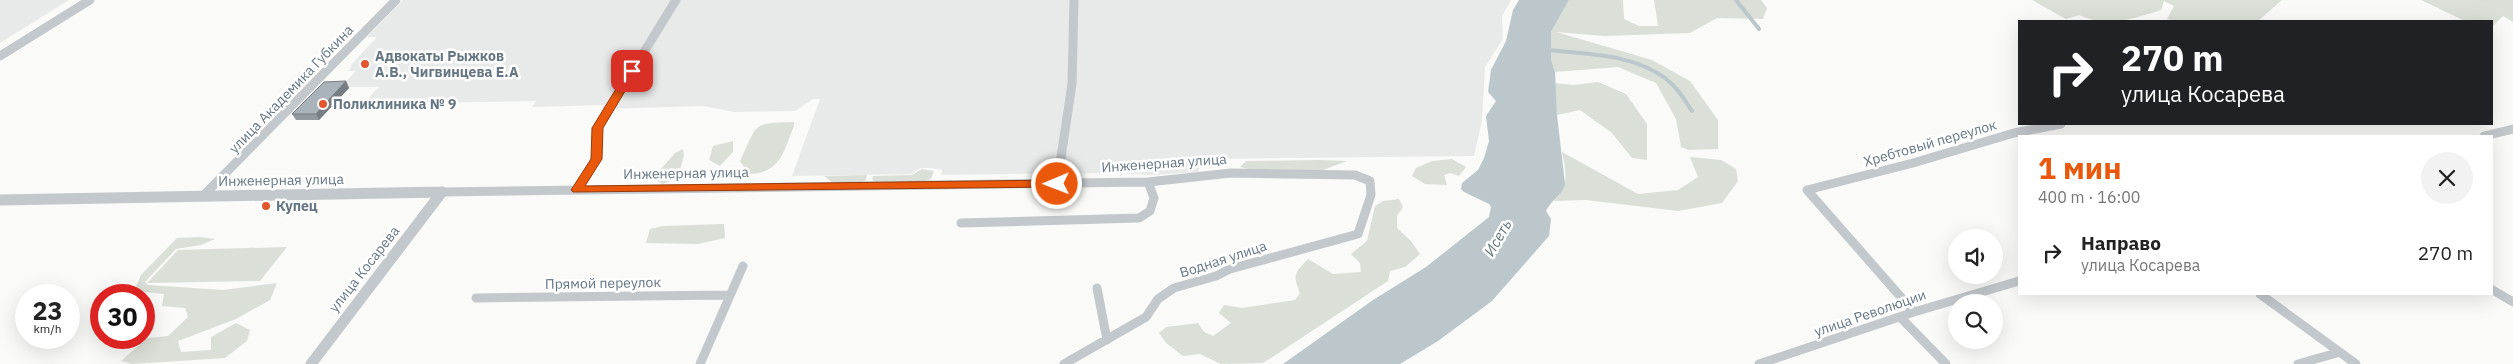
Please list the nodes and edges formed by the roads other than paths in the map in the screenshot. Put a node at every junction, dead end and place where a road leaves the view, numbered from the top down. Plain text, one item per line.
1 (90, 0) edge
2 (396, 0) edge
3 (676, 0) edge
4 (1074, 0) edge
5 (0, 56) edge
6 (2057, 125) edge
7 (2036, 129) junction
8 (2513, 129) edge
9 (2045, 135) edge
10 (2488, 135) edge
11 (1370, 181) joint
12 (1148, 182) junction
13 (1057, 184) junction
14 (577, 190) junction
15 (442, 192) junction
16 (203, 196) junction
17 (0, 200) edge
18 (961, 223) dead end
19 (743, 266) dead end
20 (2018, 281) edge
21 (1097, 288) dead end
22 (2493, 290) edge
23 (730, 295) junction
24 (2261, 295) edge
25 (476, 298) dead end
26 (2513, 302) edge
27 (1914, 312) junction
28 (1901, 318) junction
29 (1107, 340) junction
30 (2340, 352) junction
31 (310, 364) edge
32 (700, 364) edge
33 (1064, 364) edge
34 (1759, 364) edge
35 (1946, 364) edge
36 (2298, 364) edge
37 (2356, 364) edge

1 - 5 street
2 - 16 street, улица Академика Губкина
3 - 14 street
4 - 13 street
6 - 7 street, Хребтовый переулок
7 - 9 street
7 - 27 street, Хребтовый переулок
8 - 10 street
11 - 12 street, Инженерная улица
11 - 29 street, Водная улица
12 - 13 street, Инженерная улица
12 - 18 street
13 - 14 street, Инженерная улица
14 - 15 street, Инженерная улица
15 - 16 street, Инженерная улица
15 - 31 street, улица Косарева
16 - 17 street, Инженерная улица
19 - 23 street
20 - 27 street, улица Революции
21 - 29 street
22 - 26 street
23 - 25 street, Прямой переулок
23 - 32 street
24 - 30 street
27 - 28 street, улица Революции
28 - 34 street, улица Революции
28 - 35 street
29 - 33 street, Водная улица
30 - 36 street
30 - 37 street

